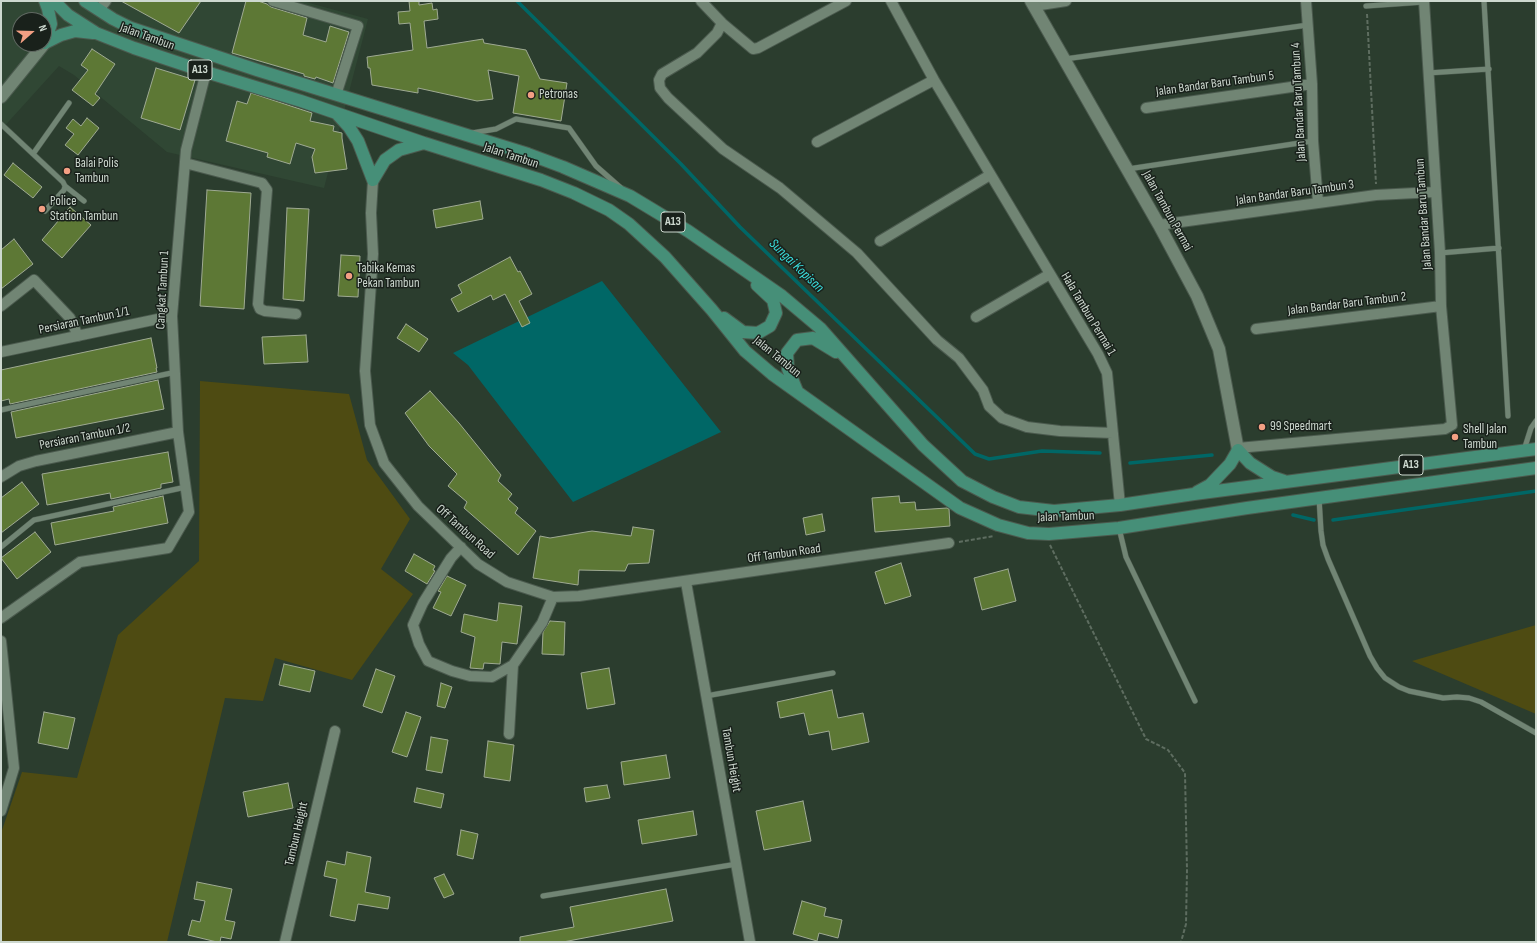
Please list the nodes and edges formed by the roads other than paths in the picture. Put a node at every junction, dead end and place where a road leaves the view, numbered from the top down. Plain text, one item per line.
1 (45, 1) edge
2 (54, 1) edge
3 (85, 1) edge
4 (273, 1) edge
5 (701, 1) edge
6 (846, 1) edge
7 (891, 1) edge
8 (1066, 1) edge
9 (1306, 1) edge
10 (1424, 1) edge
11 (1484, 1) edge
12 (1032, 3) edge
13 (102, 6) edge
14 (1366, 6) road end
15 (49, 12) edge
16 (722, 23) junction
17 (1308, 25) junction
18 (96, 33) junction
19 (52, 39) edge
20 (37, 52) edge
21 (1064, 60) junction
22 (1489, 69) junction
23 (206, 72) junction
24 (1428, 73) junction
25 (934, 80) junction
26 (1312, 84) junction
27 (2, 95) edge
28 (336, 95) junction
29 (69, 103) dead end
30 (1146, 108) dead end
31 (336, 113) junction
32 (1, 124) edge
33 (463, 135) junction
34 (1313, 141) junction
35 (817, 142) dead end
36 (424, 143) junction
37 (33, 154) junction
38 (185, 163) junction
39 (1127, 169) junction
40 (990, 175) junction
41 (373, 180) junction
42 (65, 186) junction
43 (1435, 192) junction
44 (630, 196) junction
45 (84, 201) dead end
46 (1318, 202) junction
47 (45, 211) dead end
48 (1159, 225) junction
49 (880, 241) dead end
50 (1499, 248) junction
51 (1440, 254) junction
52 (741, 268) junction
53 (1050, 274) junction
54 (1, 306) edge
55 (1441, 306) junction
56 (712, 310) junction
57 (296, 314) dead end
58 (172, 316) junction
59 (976, 317) dead end
60 (1256, 329) dead end
61 (78, 336) junction
62 (1, 352) edge
63 (845, 358) junction
64 (176, 372) junction
65 (797, 391) junction
66 (1, 410) edge
67 (1508, 416) dead end
68 (1536, 421) edge
69 (178, 432) junction
70 (1113, 433) junction
71 (1536, 448) edge
72 (1238, 449) junction
73 (1524, 450) junction
74 (1536, 468) edge
75 (1, 477) edge
76 (1285, 482) junction
77 (186, 486) junction
78 (1194, 494) junction
79 (1319, 498) junction
80 (1120, 505) junction
81 (1118, 528) junction
82 (950, 543) road end
83 (1, 547) edge
84 (461, 547) junction
85 (686, 582) junction
86 (553, 597) junction
87 (1, 618) edge
88 (1, 641) edge
89 (513, 665) junction
90 (833, 673) dead end
91 (706, 696) junction
92 (1195, 701) dead end
93 (335, 731) dead end
94 (1536, 733) edge
95 (509, 734) dead end
96 (1, 811) edge
97 (737, 864) junction
98 (543, 896) dead end
99 (285, 942) edge
100 (750, 942) edge

1 - 15 main road
2 - 18 main road, Jalan Tambun / A13
3 - 13 main road, Jalan Tambun / A13
4 - 28 street
5 - 16 street
6 - 16 street
7 - 25 street, Hala Tambun Permai 1
8 - 12 street
9 - 17 street, Jalan Bandar Baru Tambun 4
10 - 14 lane
10 - 24 street, Jalan Bandar Baru Tambun
11 - 22 lane
12 - 21 street, Jalan Tambun Permai
13 - 28 main road, Jalan Tambun / A13
16 - 70 street
17 - 21 lane
17 - 26 street, Jalan Bandar Baru Tambun 4
18 - 19 main road
18 - 23 main road, Jalan Tambun / A13
20 - 27 street
21 - 39 street, Jalan Tambun Permai
22 - 24 lane
22 - 50 lane
23 - 31 main road, Jalan Tambun / A13
23 - 38 street, Cangkat Tambun 1
24 - 43 street, Jalan Bandar Baru Tambun
25 - 35 street
25 - 40 street, Hala Tambun Permai 1
26 - 30 street, Jalan Bandar Baru Tambun 5
26 - 34 street, Jalan Bandar Baru Tambun 4
28 - 33 main road, Jalan Tambun / A13
29 - 37 lane
31 - 36 main road, Jalan Tambun / A13
31 - 41 main road
32 - 37 lane
33 - 44 main road, Jalan Tambun / A13
33 - 44 lane
34 - 39 lane
34 - 46 street, Jalan Bandar Baru Tambun 4
36 - 41 main road
36 - 56 main road, Jalan Tambun / A13
37 - 42 lane
38 - 57 street
38 - 58 street, Cangkat Tambun 1
39 - 48 street, Jalan Tambun Permai
40 - 49 street
40 - 53 street, Hala Tambun Permai 1
41 - 84 street, Off Tambun Road
42 - 45 lane
42 - 47 lane
43 - 46 street, Jalan Bandar Baru Tambun 3
43 - 51 street, Jalan Bandar Baru Tambun
44 - 52 main road, Jalan Tambun / A13
46 - 48 street, Jalan Bandar Baru Tambun 3
48 - 72 street, Jalan Tambun Permai
50 - 51 lane
50 - 67 lane
51 - 55 street, Jalan Bandar Baru Tambun
52 - 56 main road
52 - 63 main road, Jalan Tambun / A13
53 - 59 street
53 - 70 street, Hala Tambun Permai 1
54 - 61 street
55 - 60 street, Jalan Bandar Baru Tambun 2
55 - 72 street, Jalan Bandar Baru Tambun
56 - 65 main road, Jalan Tambun / A13
58 - 61 street, Persiaran Tambun 1/1
58 - 64 street, Cangkat Tambun 1
61 - 62 street, Persiaran Tambun 1/1
63 - 65 main road
63 - 80 main road, Jalan Tambun / A13
64 - 66 lane
64 - 69 street, Cangkat Tambun 1
65 - 81 main road, Jalan Tambun / A13
68 - 73 lane
69 - 75 street, Persiaran Tambun 1/2
69 - 77 street, Cangkat Tambun 1
70 - 80 street, Hala Tambun Permai 1
71 - 73 main road, Jalan Tambun / A13
72 - 76 main road
72 - 78 main road
73 - 76 main road, Jalan Tambun / A13
74 - 79 main road, Jalan Tambun / A13
76 - 78 main road, Jalan Tambun / A13
77 - 83 lane
77 - 87 street, Cangkat Tambun 1
78 - 80 main road, Jalan Tambun / A13
79 - 81 main road, Jalan Tambun
79 - 94 lane
81 - 92 lane
82 - 85 street, Off Tambun Road
84 - 86 street, Off Tambun Road
84 - 89 street
85 - 86 street, Off Tambun Road
85 - 91 street, Tambun Height
86 - 89 street
88 - 96 street
89 - 95 street
90 - 91 lane
91 - 97 street, Tambun Height
93 - 99 street, Tambun Height
97 - 98 lane
97 - 100 street, Tambun Height

